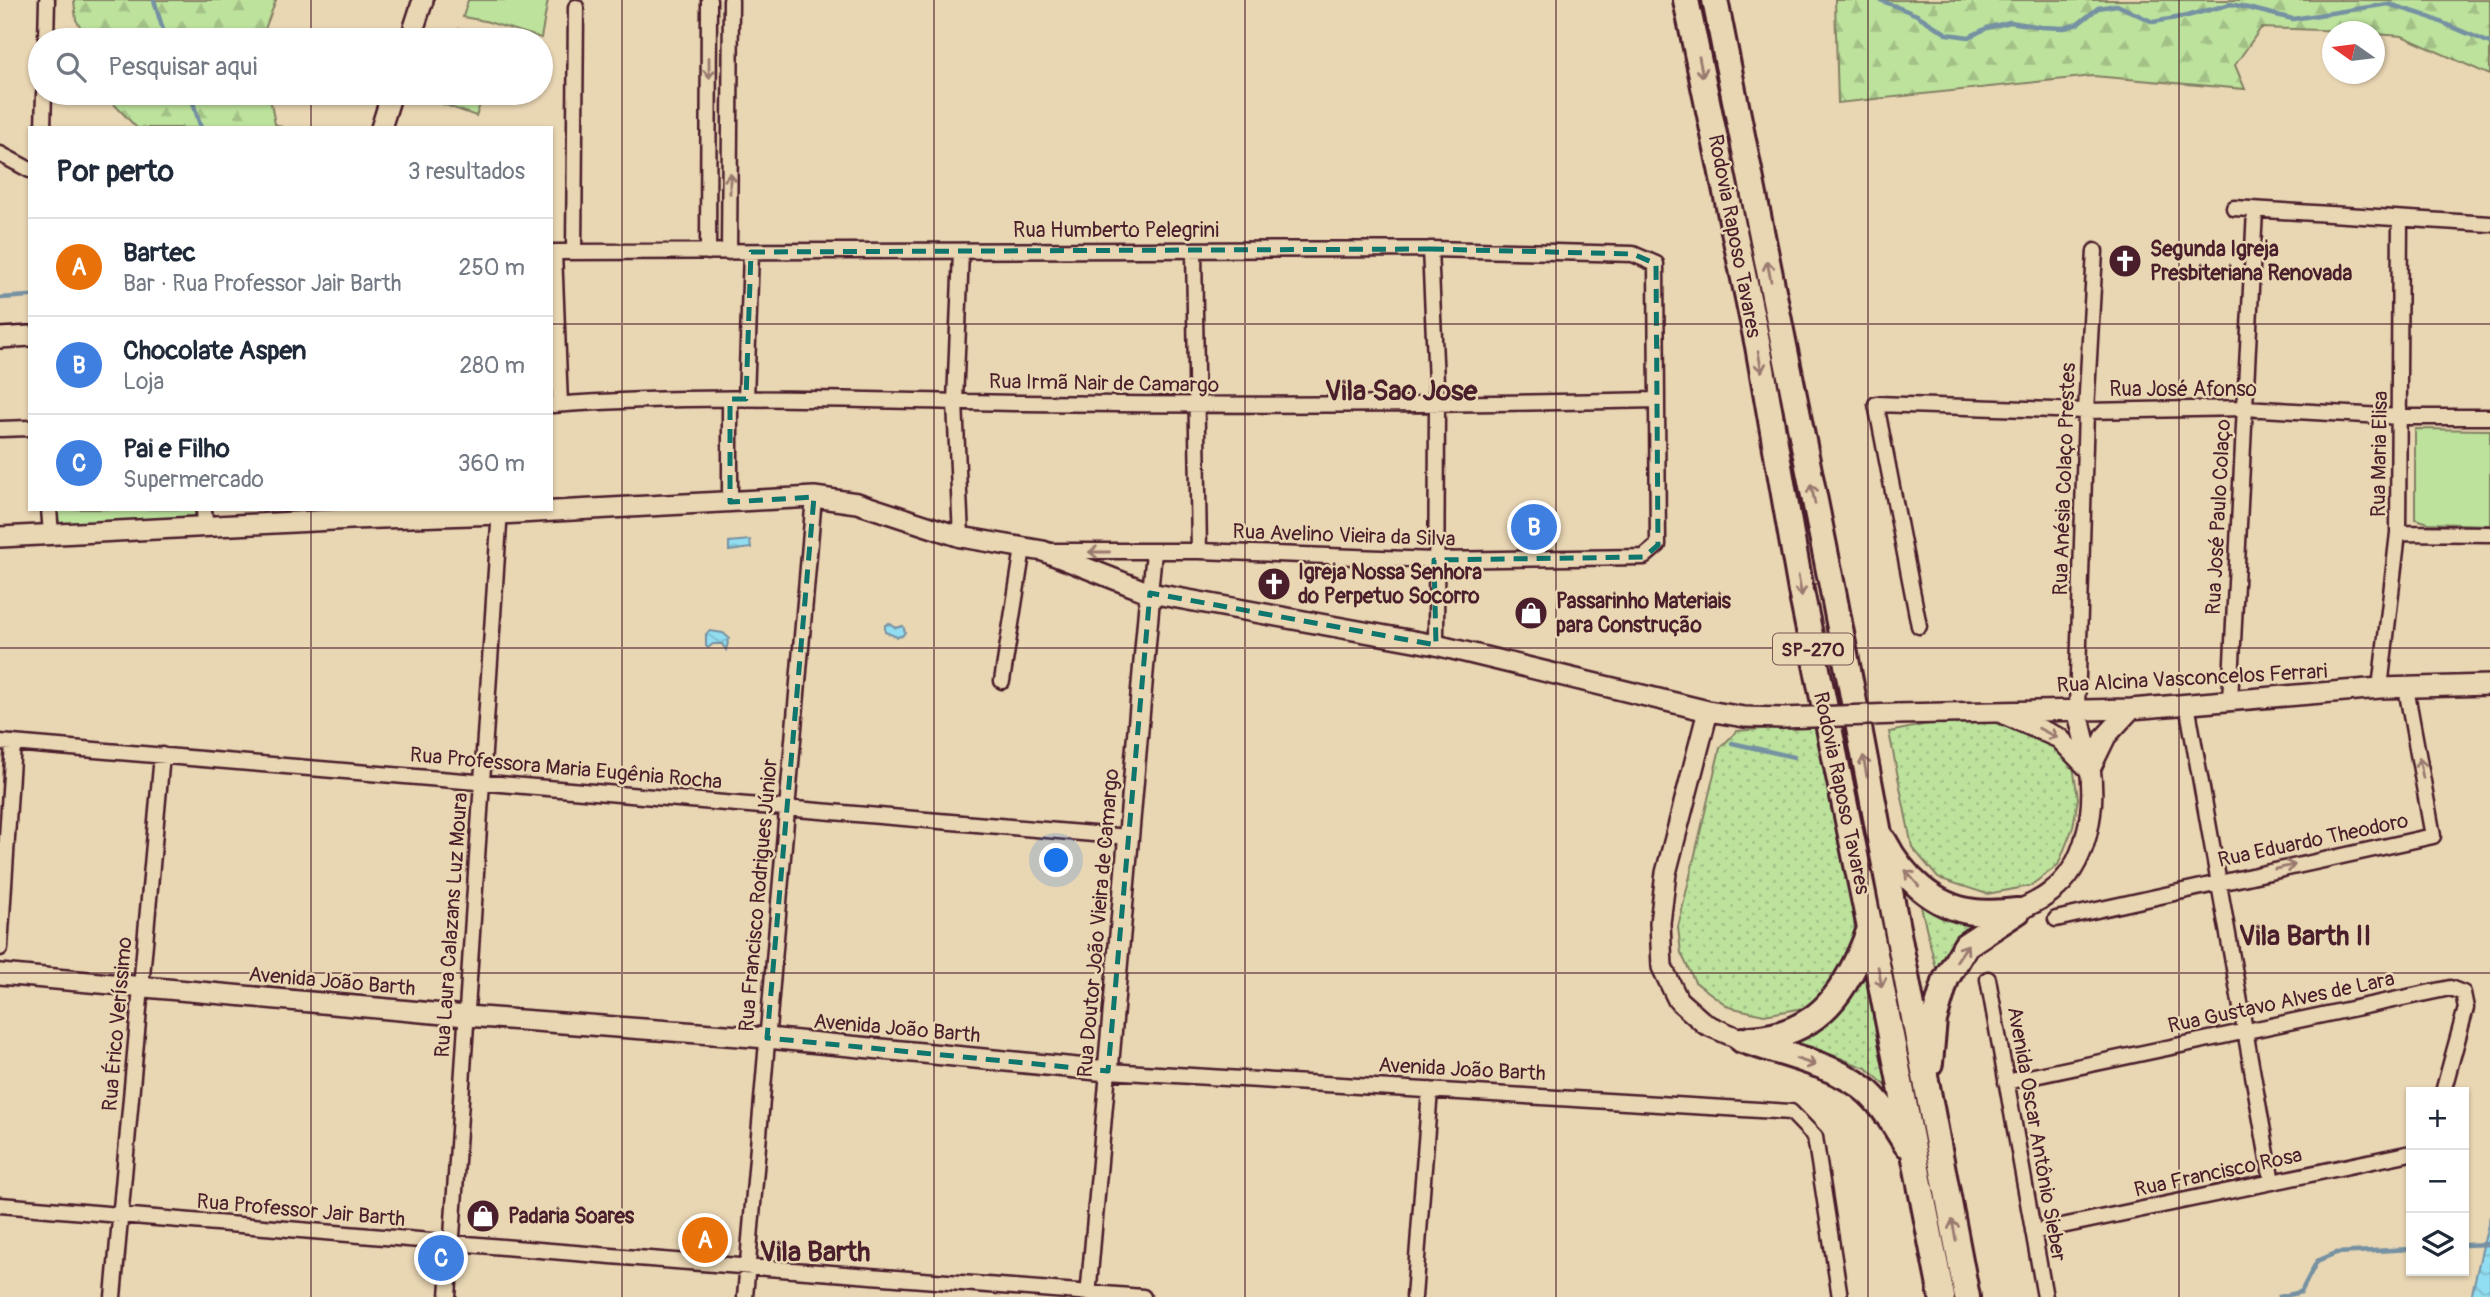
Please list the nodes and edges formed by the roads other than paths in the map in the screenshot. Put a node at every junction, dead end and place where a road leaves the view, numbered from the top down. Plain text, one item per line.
1 (47, 0) edge
2 (423, 0) edge
3 (709, 0) edge
4 (731, 0) edge
5 (1686, 0) edge
6 (1715, 0) edge
7 (576, 7) dead end
8 (46, 28) edge
9 (414, 28) edge
10 (44, 105) edge
11 (389, 105) edge
12 (730, 122) junction
13 (708, 123) junction
14 (44, 126) edge
15 (382, 126) edge
16 (0, 154) edge
17 (28, 169) edge
18 (2234, 208) dead end
19 (2255, 209) junction
20 (2400, 219) junction
21 (2490, 224) edge
22 (1430, 250) junction
23 (1194, 251) junction
24 (2095, 251) dead end
25 (574, 252) junction
26 (708, 252) junction
27 (729, 252) junction
28 (751, 252) junction
29 (961, 252) junction
30 (28, 336) edge
31 (0, 338) edge
32 (730, 399) junction
33 (746, 399) junction
34 (1657, 400) junction
35 (955, 402) junction
36 (555, 404) edge
37 (1196, 405) junction
38 (1437, 405) junction
39 (2245, 408) junction
40 (2086, 411) junction
41 (2400, 417) junction
42 (2490, 417) edge
43 (28, 428) edge
44 (0, 429) edge
45 (814, 497) junction
46 (730, 502) junction
47 (553, 510) edge
48 (49, 511) edge
49 (523, 511) edge
50 (500, 512) edge
51 (351, 514) edge
52 (205, 518) edge
53 (2399, 533) junction
54 (51, 534) junction
55 (2490, 534) edge
56 (0, 537) edge
57 (961, 537) junction
58 (1023, 548) junction
59 (1043, 551) junction
60 (1199, 551) junction
61 (1154, 552) junction
62 (1434, 560) junction
63 (1150, 593) junction
64 (1919, 626) dead end
65 (1436, 645) junction
66 (1002, 681) dead end
67 (2490, 685) edge
68 (2379, 688) junction
69 (2406, 688) junction
70 (2230, 701) junction
71 (2187, 704) junction
72 (1678, 705) junction
73 (2077, 708) junction
74 (2131, 709) junction
75 (1708, 711) junction
76 (1997, 711) junction
77 (1744, 718) junction
78 (7, 742) edge
79 (1701, 742) junction
80 (162, 755) junction
81 (2090, 769) junction
82 (482, 782) junction
83 (787, 808) junction
84 (1875, 819) junction
85 (1129, 837) junction
86 (2219, 882) junction
87 (2018, 911) junction
88 (2056, 919) dead end
89 (1870, 928) junction
90 (0, 948) edge
91 (0, 974) edge
92 (1988, 979) dead end
93 (141, 987) junction
94 (466, 1016) junction
95 (2245, 1031) junction
96 (767, 1038) junction
97 (1742, 1040) junction
98 (1108, 1071) junction
99 (2006, 1082) junction
100 (2445, 1087) edge
101 (1927, 1088) junction
102 (1430, 1090) junction
103 (2406, 1154) edge
104 (1916, 1160) junction
105 (2272, 1182) junction
106 (0, 1205) edge
107 (121, 1216) junction
108 (2033, 1232) junction
109 (451, 1243) junction
110 (747, 1265) junction
111 (1088, 1295) edge
112 (113, 1297) edge
113 (448, 1297) edge
114 (745, 1297) edge
115 (1143, 1297) edge
116 (1414, 1297) edge
117 (1840, 1297) edge
118 (1942, 1297) edge
119 (1967, 1297) edge
120 (2045, 1297) edge

1 - 8 street
2 - 9 main road
3 - 4 street
3 -> 13 street
4 - 12 street
5 -> 89 highway, Rodovia Raposo Tavares / SP-270
84 -> 6 highway, Rodovia Raposo Tavares / SP-270
7 - 25 street
10 - 14 street
11 - 15 main road
12 - 13 street
27 -> 12 street
13 - 26 street
16 - 17 street
18 - 19 street
19 - 20 street
19 - 39 street, Rua José Paulo Colaço
20 - 21 street
20 - 41 street, Rua Maria Elisa
22 - 23 street, Rua Humberto Pelegrini
22 - 34 street, Rua Humberto Pelegrini
22 - 38 street
23 - 29 street, Rua Humberto Pelegrini
23 - 37 street
24 - 40 street, Rua Anésia Colaço Prestes
25 - 26 street, Rua Humberto Pelegrini
25 - 36 street
26 - 27 street, Rua Humberto Pelegrini
27 - 28 street, Rua Humberto Pelegrini
28 - 29 street, Rua Humberto Pelegrini
28 - 33 street
29 - 35 street
30 - 31 main road
32 - 33 street, Rua Irmã Nair de Camargo
32 - 36 street, Rua Irmã Nair de Camargo
32 - 46 street
33 - 35 street, Rua Irmã Nair de Camargo
34 - 38 street, Rua Irmã Nair de Camargo
34 - 62 street, Rua Avelino Vieira da Silva
35 - 37 street, Rua Irmã Nair de Camargo
35 - 57 street
37 - 38 street, Rua Irmã Nair de Camargo
37 - 60 street
38 - 62 street
39 - 40 street, Rua José Afonso
39 - 41 street, Rua José Afonso
39 - 70 street, Rua José Paulo Colaço
40 - 64 street, Rua José Afonso
40 - 73 street, Rua Anésia Colaço Prestes
41 - 42 street, Rua José Afonso
41 - 53 street, Rua Maria Elisa
43 - 44 street
45 - 46 main road, Rua Alcina Vasconcelos Ferrari
45 - 57 main road, Rua Alcina Vasconcelos Ferrari
45 - 83 street, Rua Francisco Rodrigues Júnior
46 - 47 main road, Rua Alcina Vasconcelos Ferrari
48 - 54 street
49 - 50 main road, Rua Alcina Vasconcelos Ferrari
50 - 51 main road, Rua Alcina Vasconcelos Ferrari
50 - 82 street, Rua Laura Calazans Luz Moura
51 - 52 main road, Rua Alcina Vasconcelos Ferrari
52 - 54 main road, Rua Alcina Vasconcelos Ferrari
53 - 55 street
53 - 68 street, Rua Maria Elisa
54 - 56 main road, Rua Alcina Vasconcelos Ferrari
57 - 58 main road, Rua Alcina Vasconcelos Ferrari
58 - 59 main road, Rua Alcina Vasconcelos Ferrari
58 - 66 street
61 -> 59 street, Rua Avelino Vieira da Silva
59 - 63 main road, Rua Alcina Vasconcelos Ferrari
60 - 61 street, Rua Avelino Vieira da Silva
60 - 62 street, Rua Avelino Vieira da Silva
61 - 63 street, Rua Doutor João Vieira de Camargo
62 - 65 street
63 - 65 main road, Rua Alcina Vasconcelos Ferrari
63 - 85 main road, Rua Doutor João Vieira de Camargo
65 - 72 main road, Rua Alcina Vasconcelos Ferrari
67 - 69 main road, Rua Alcina Vasconcelos Ferrari
68 - 69 main road, Rua Alcina Vasconcelos Ferrari
68 - 70 main road, Rua Alcina Vasconcelos Ferrari
86 -> 69 street, Rua Eduardo Theodoro
70 - 71 main road, Rua Alcina Vasconcelos Ferrari
71 - 74 main road, Rua Alcina Vasconcelos Ferrari
71 - 86 street
72 - 75 main road, Rua Alcina Vasconcelos Ferrari
72 - 79 main road
73 - 74 main road, Rua Alcina Vasconcelos Ferrari
73 - 76 main road, Rua Alcina Vasconcelos Ferrari
73 - 81 main road
74 - 81 main road
75 - 77 main road, Rua Alcina Vasconcelos Ferrari
75 - 79 main road
76 - 77 main road, Rua Alcina Vasconcelos Ferrari, bridge
76 -> 81 main road
77 - 79 main road
78 - 80 street, Rua Professora Maria Eugênia Rocha
78 - 90 street
79 - 97 main road
80 - 82 street, Rua Professora Maria Eugênia Rocha
80 - 93 street, Rua Érico Veríssimo
81 - 87 main road
82 - 83 street, Rua Professora Maria Eugênia Rocha
82 - 94 street, Rua Laura Calazans Luz Moura
83 - 85 street, Rua Professora Maria Eugênia Rocha
83 - 96 street, Rua Francisco Rodrigues Júnior
87 -> 84 highway
84 - 101 highway, Rodovia Raposo Tavares / SP-270
85 - 98 main road, Rua Doutor João Vieira de Camargo
86 - 88 street, Rua Eduardo Theodoro
86 - 95 street
101 -> 87 highway
89 - 97 highway
89 -> 104 highway, Rodovia Raposo Tavares / SP-270
91 - 93 main road, Avenida João Barth
92 - 99 street, Avenida Oscar Antônio Sieber
93 - 94 main road, Avenida João Barth
93 - 107 street, Rua Érico Veríssimo
94 - 96 main road, Avenida João Barth
94 - 109 street, Rua Laura Calazans Luz Moura
95 - 99 street, Rua Gustavo Alves de Lara
95 - 100 street, Rua Gustavo Alves de Lara
95 - 105 street
96 - 98 main road, Avenida João Barth
96 - 110 street, Rua Francisco Rodrigues Júnior
97 -> 104 highway
98 - 102 street, Avenida João Barth
98 - 111 street, Rua Doutor João Vieira de Camargo
99 - 108 street, Avenida Oscar Antônio Sieber
119 -> 101 highway, Rodovia Raposo Tavares / SP-270
102 - 116 street
102 - 117 street, Avenida João Barth
103 - 105 street, Rua Francisco Rosa
104 - 118 highway, Rodovia Raposo Tavares / SP-270
105 - 108 street, Rua Francisco Rosa
106 - 107 street, Rua Professor Jair Barth
107 - 109 street, Rua Professor Jair Barth
107 - 112 street, Rua Érico Veríssimo
108 - 120 street, Avenida Oscar Antônio Sieber
109 - 110 street, Rua Professor Jair Barth
109 - 113 street, Rua Laura Calazans Luz Moura
110 - 111 street, Rua Professor Jair Barth
110 - 114 street, Rua Francisco Rodrigues Júnior
111 - 115 street, Rua Professor Jair Barth

